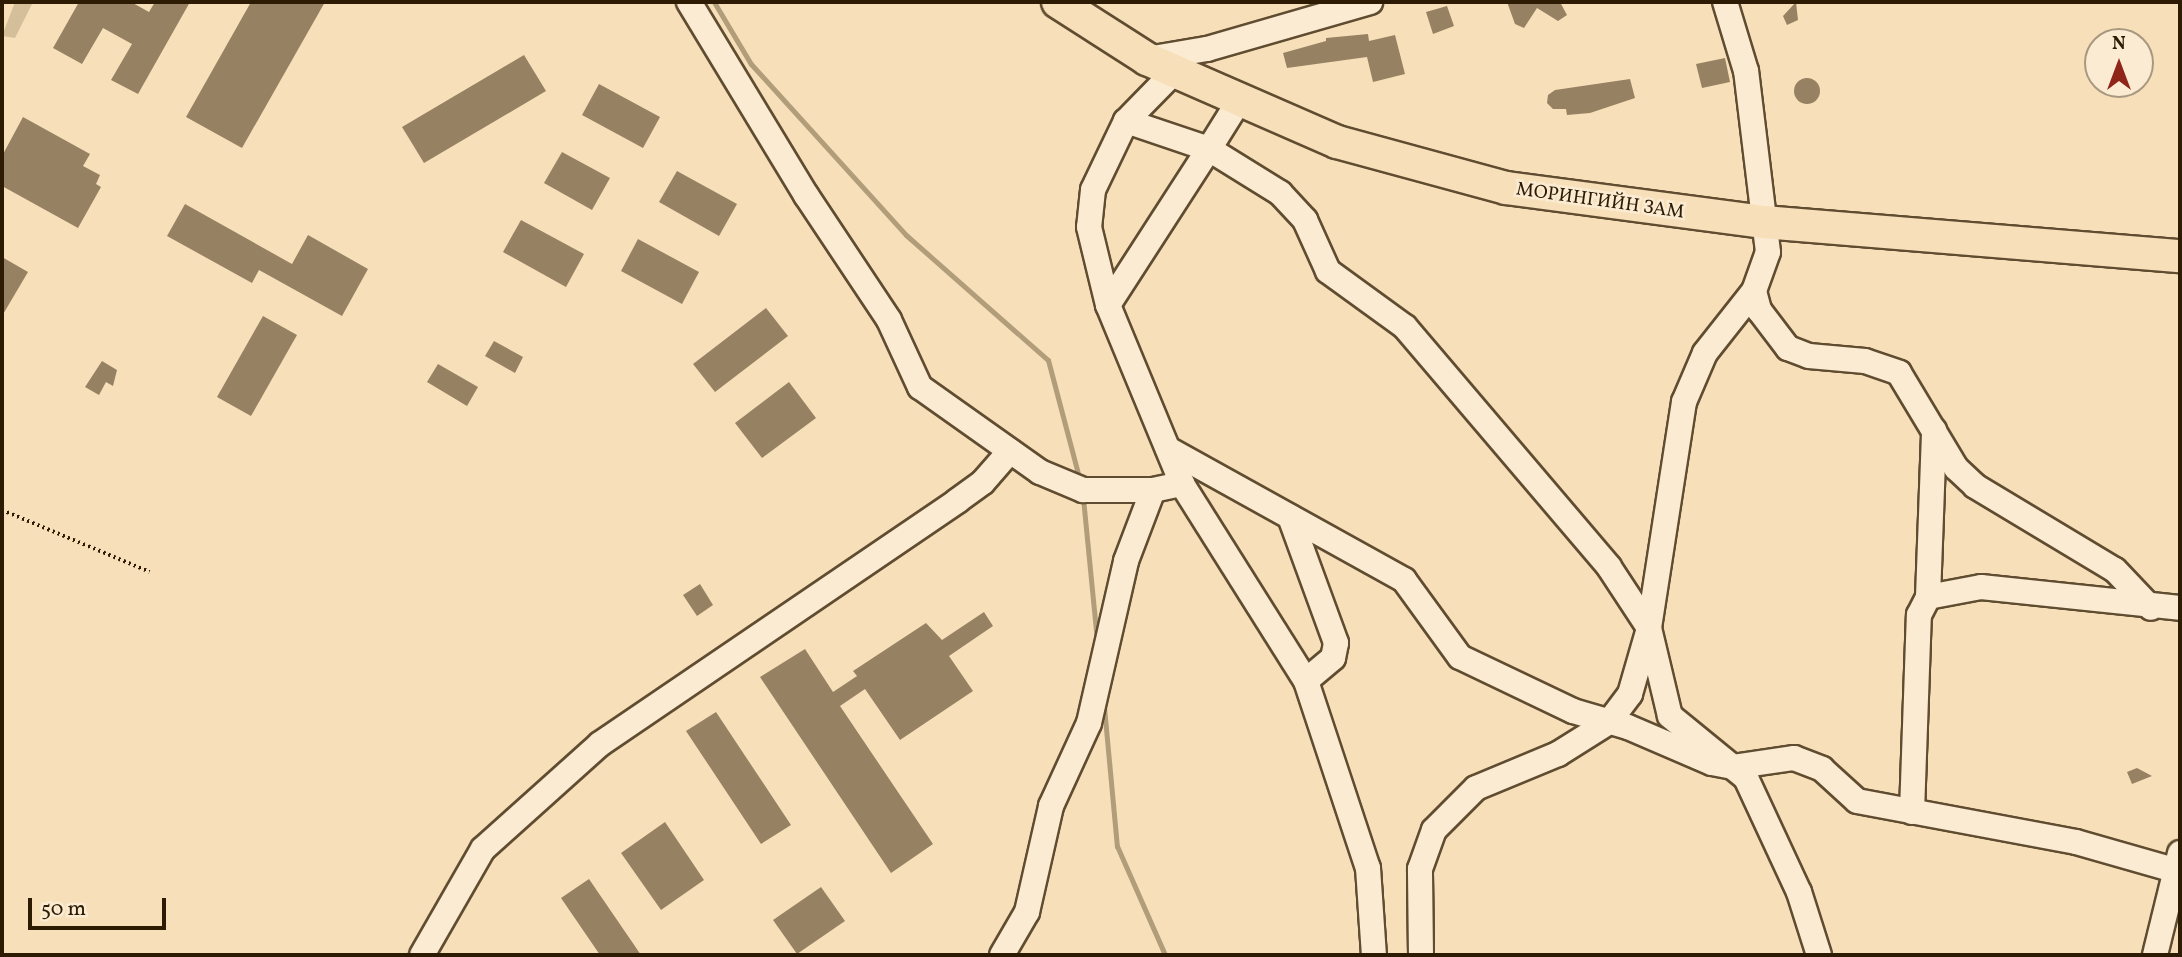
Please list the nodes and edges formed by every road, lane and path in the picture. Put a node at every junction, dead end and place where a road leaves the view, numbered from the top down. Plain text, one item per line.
1 (689, 2) edge
2 (1058, 2) edge
3 (1370, 2) edge
4 (1725, 2) edge
5 (1160, 66) junction
6 (1239, 101) junction
7 (1126, 121) junction
8 (1209, 149) junction
9 (1764, 222) junction
10 (2180, 256) edge
11 (1754, 291) junction
12 (1108, 305) junction
13 (1934, 429) junction
14 (1168, 449) junction
15 (1010, 452) junction
16 (1182, 484) junction
17 (1153, 490) junction
18 (2, 510) edge
19 (1290, 517) junction
20 (150, 572) dead end
21 (1928, 597) junction
22 (2151, 608) junction
23 (2180, 608) edge
24 (1649, 628) junction
25 (1306, 681) junction
26 (1609, 722) junction
27 (1732, 767) junction
28 (1912, 812) junction
29 (2177, 861) edge
30 (422, 955) edge
31 (1002, 955) edge
32 (1374, 955) edge
33 (1421, 955) edge
34 (1819, 955) edge
35 (2155, 955) edge

1 - 15 street
2 - 5 main road, МОРИНГИЙН ЗАМ
3 - 5 street
4 - 9 street
5 - 6 main road, МОРИНГИЙН ЗАМ
5 - 7 street
6 - 8 street
6 - 9 main road, МОРИНГИЙН ЗАМ
7 - 8 street
7 - 12 street
8 - 12 street
8 - 24 street
9 - 10 main road, МОРИНГИЙН ЗАМ
9 - 11 street
11 - 13 street
11 - 24 street
12 - 14 street
13 - 21 street
13 - 22 street
14 - 16 street
14 - 19 street
15 - 17 street
15 - 30 street
16 - 17 street
16 - 25 street
17 - 31 street
18 - 20 path
19 - 25 street
19 - 26 street
21 - 22 street
21 - 28 street
22 - 23 street
24 - 26 street
24 - 27 street
25 - 32 street
26 - 27 street
26 - 33 street
27 - 28 street
27 - 34 street
28 - 29 street
29 - 35 street

